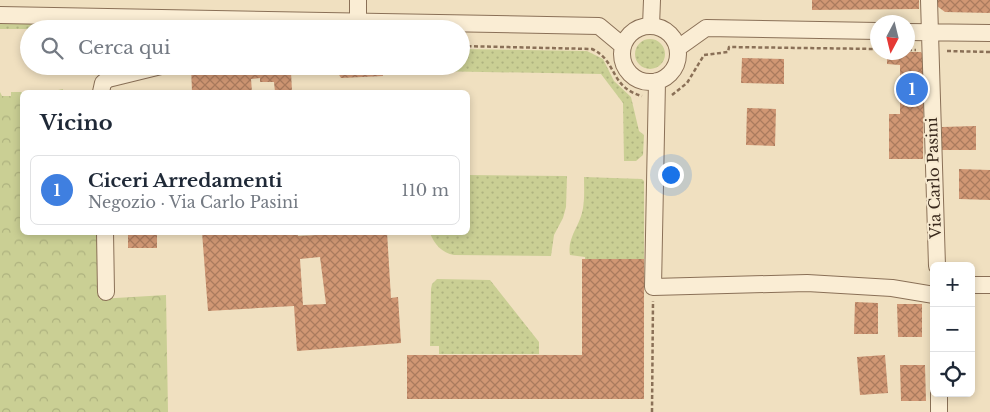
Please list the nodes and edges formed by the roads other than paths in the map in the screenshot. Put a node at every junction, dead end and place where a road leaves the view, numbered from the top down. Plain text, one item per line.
1 (358, 0) edge
2 (652, 0) edge
3 (929, 0) edge
4 (0, 15) edge
5 (140, 20) edge
6 (358, 20) edge
7 (470, 24) edge
8 (651, 26) junction
9 (870, 31) edge
10 (915, 32) edge
11 (929, 32) junction
12 (990, 33) edge
13 (623, 46) junction
14 (678, 48) junction
15 (124, 75) edge
16 (658, 81) junction
17 (102, 90) edge
18 (105, 235) edge
19 (937, 262) edge
20 (975, 285) edge
21 (990, 285) edge
22 (106, 292) dead end
23 (930, 294) edge
24 (939, 397) edge
25 (939, 412) edge

1 - 6 street
2 - 8 street
3 - 11 street, Via Carlo Pasini
4 - 5 street
7 - 13 street
8 - 13 street
8 - 14 street
9 - 14 street
10 - 11 street
11 - 12 street
11 - 19 street, Via Carlo Pasini
13 - 16 street
14 - 16 street
15 - 17 street
16 - 23 street
18 - 22 street
20 - 21 street
24 - 25 street

